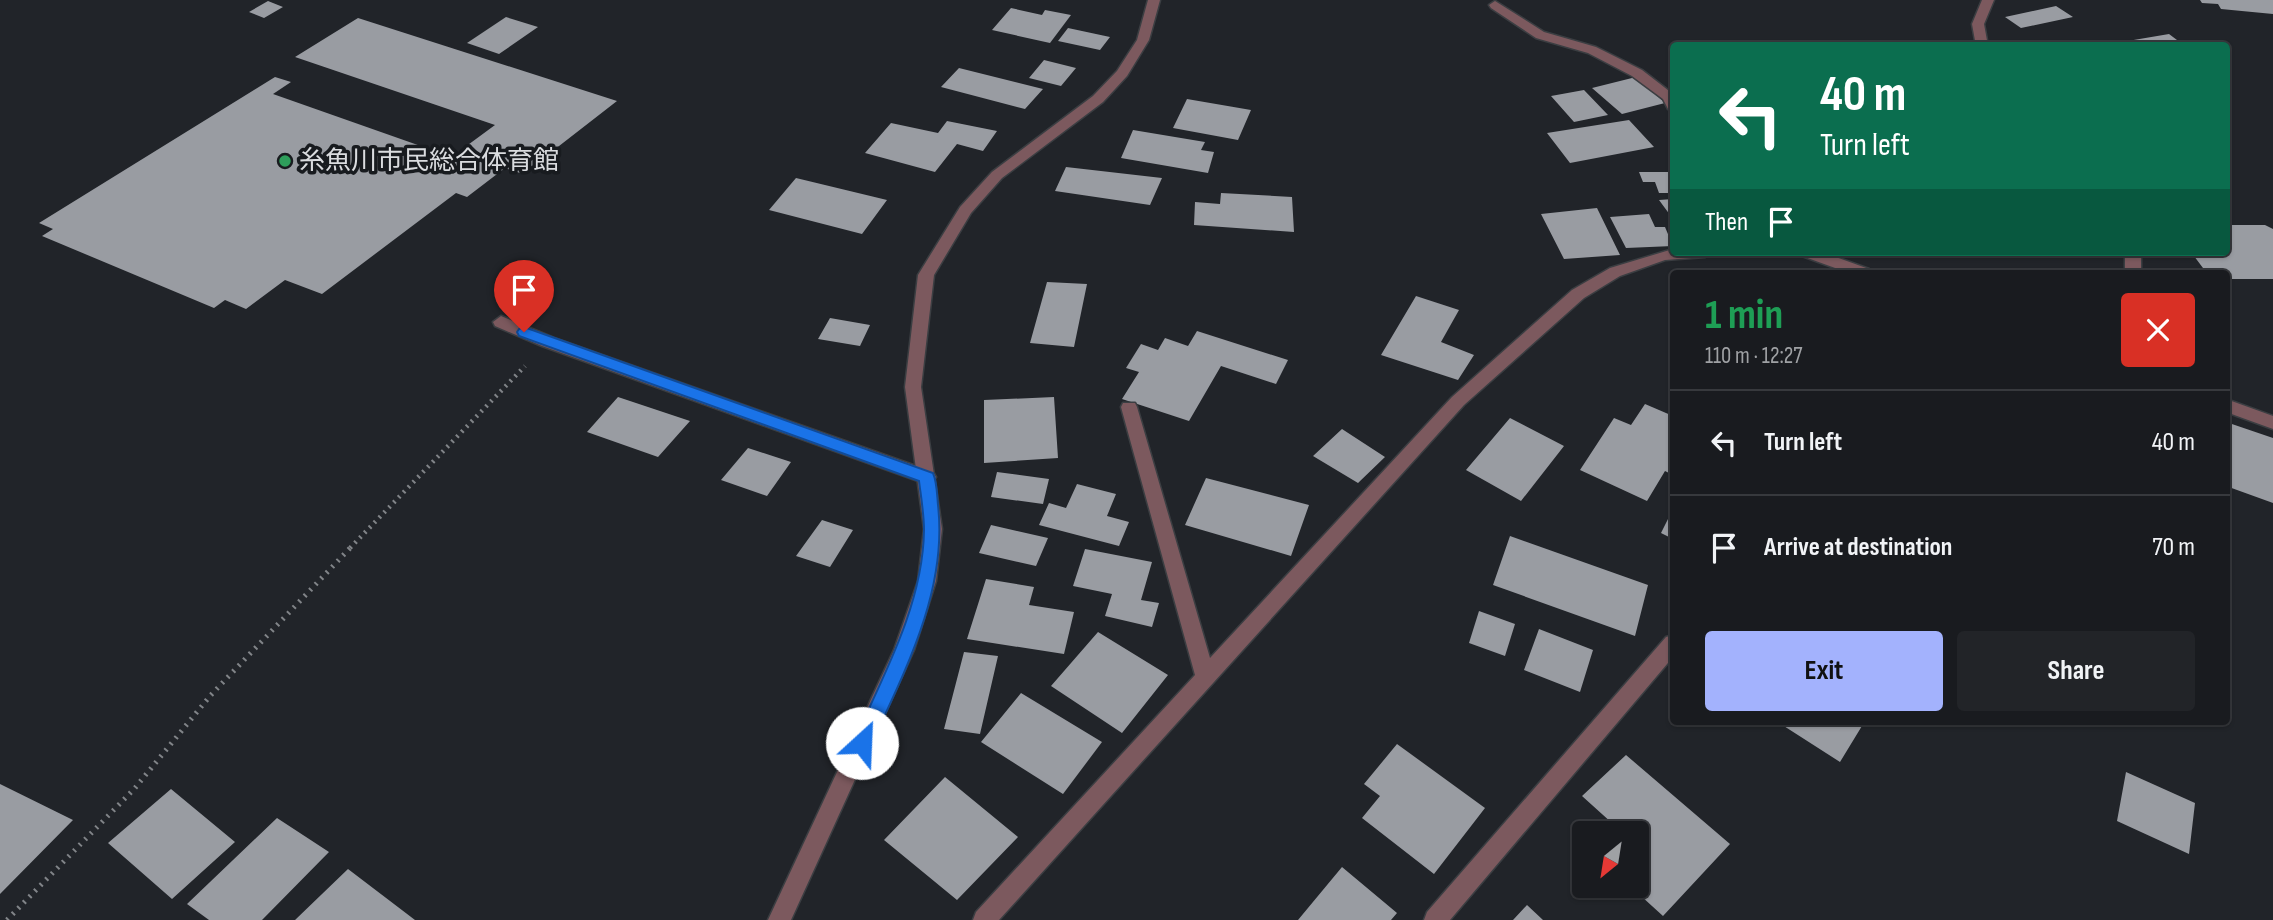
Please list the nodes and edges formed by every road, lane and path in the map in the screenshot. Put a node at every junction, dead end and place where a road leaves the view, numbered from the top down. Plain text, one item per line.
1 (1154, 0) edge
2 (1988, 0) edge
3 (1495, 5) dead end
4 (1981, 42) edge
5 (1670, 101) edge
6 (1670, 255) edge
7 (1818, 256) edge
8 (1856, 270) edge
9 (501, 322) dead end
10 (548, 342) junction
11 (1129, 407) dead end
12 (2230, 407) edge
13 (2273, 423) edge
14 (927, 478) junction
15 (1670, 646) edge
16 (1206, 678) junction
17 (6, 920) edge
18 (779, 920) edge
19 (984, 920) edge
20 (1435, 920) edge

1 - 14 street
2 - 4 street
3 - 5 street
6 - 16 street
7 - 8 street
9 - 10 street
10 - 14 street
10 - 17 path
11 - 16 street
12 - 13 street
14 - 18 street
15 - 20 street
16 - 19 street

